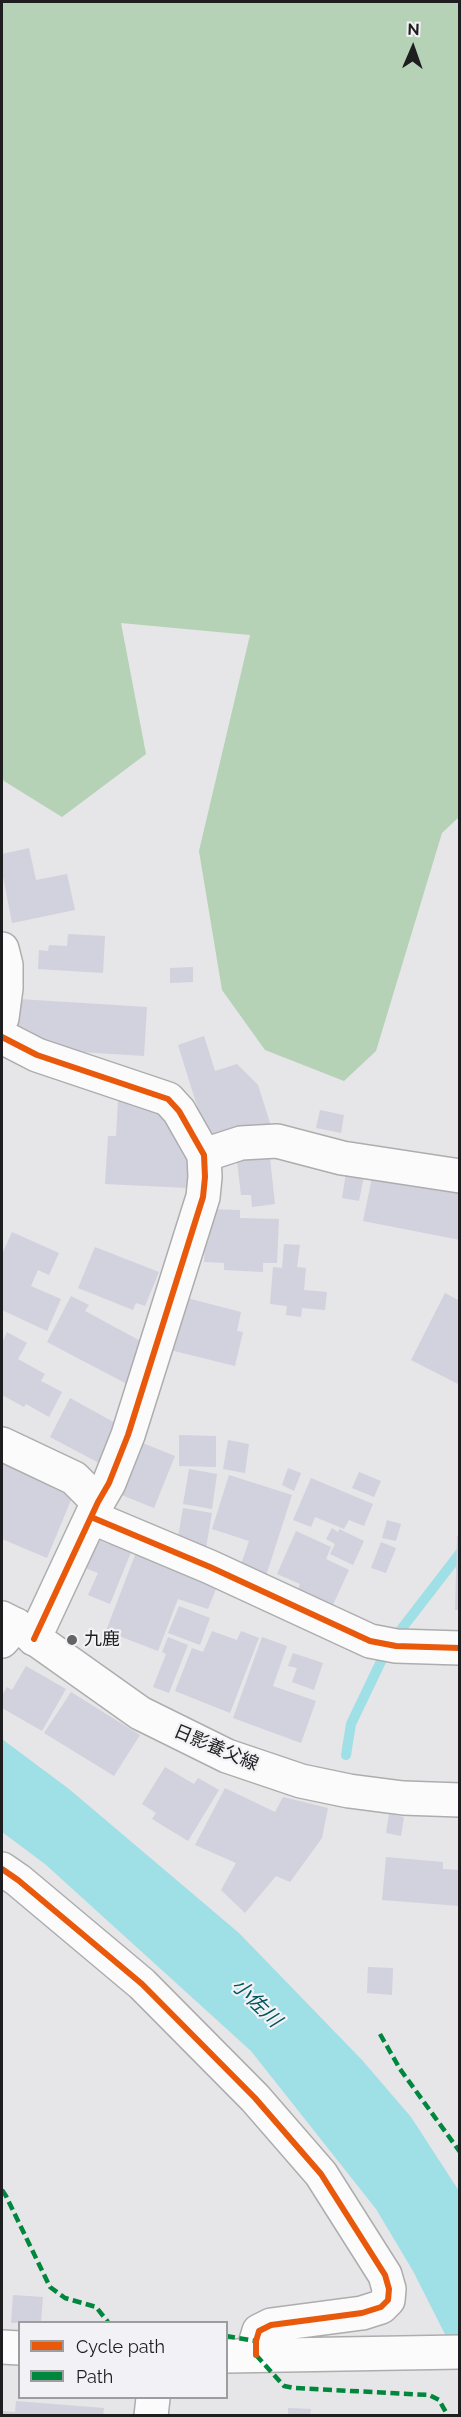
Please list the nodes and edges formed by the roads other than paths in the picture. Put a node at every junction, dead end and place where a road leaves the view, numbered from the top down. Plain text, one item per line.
1 (2, 949) edge
2 (2, 1018) edge
3 (2, 1037) edge
4 (204, 1155) junction
5 (459, 1176) edge
6 (2, 1444) edge
7 (94, 1509) junction
8 (13, 1631) edge
9 (459, 1648) edge
10 (459, 1800) edge
11 (2, 1869) edge
12 (2, 2347) edge
13 (18, 2348) edge
14 (446, 2352) edge
15 (241, 2355) edge
16 (153, 2399) edge
17 (151, 2415) edge

1 - 2 street
3 - 4 street
4 - 5 street
4 - 7 street
6 - 7 street
7 - 8 street
7 - 9 street
8 - 10 street, 日影養父線
11 - 15 street
12 - 13 street
14 - 15 street
16 - 17 street

